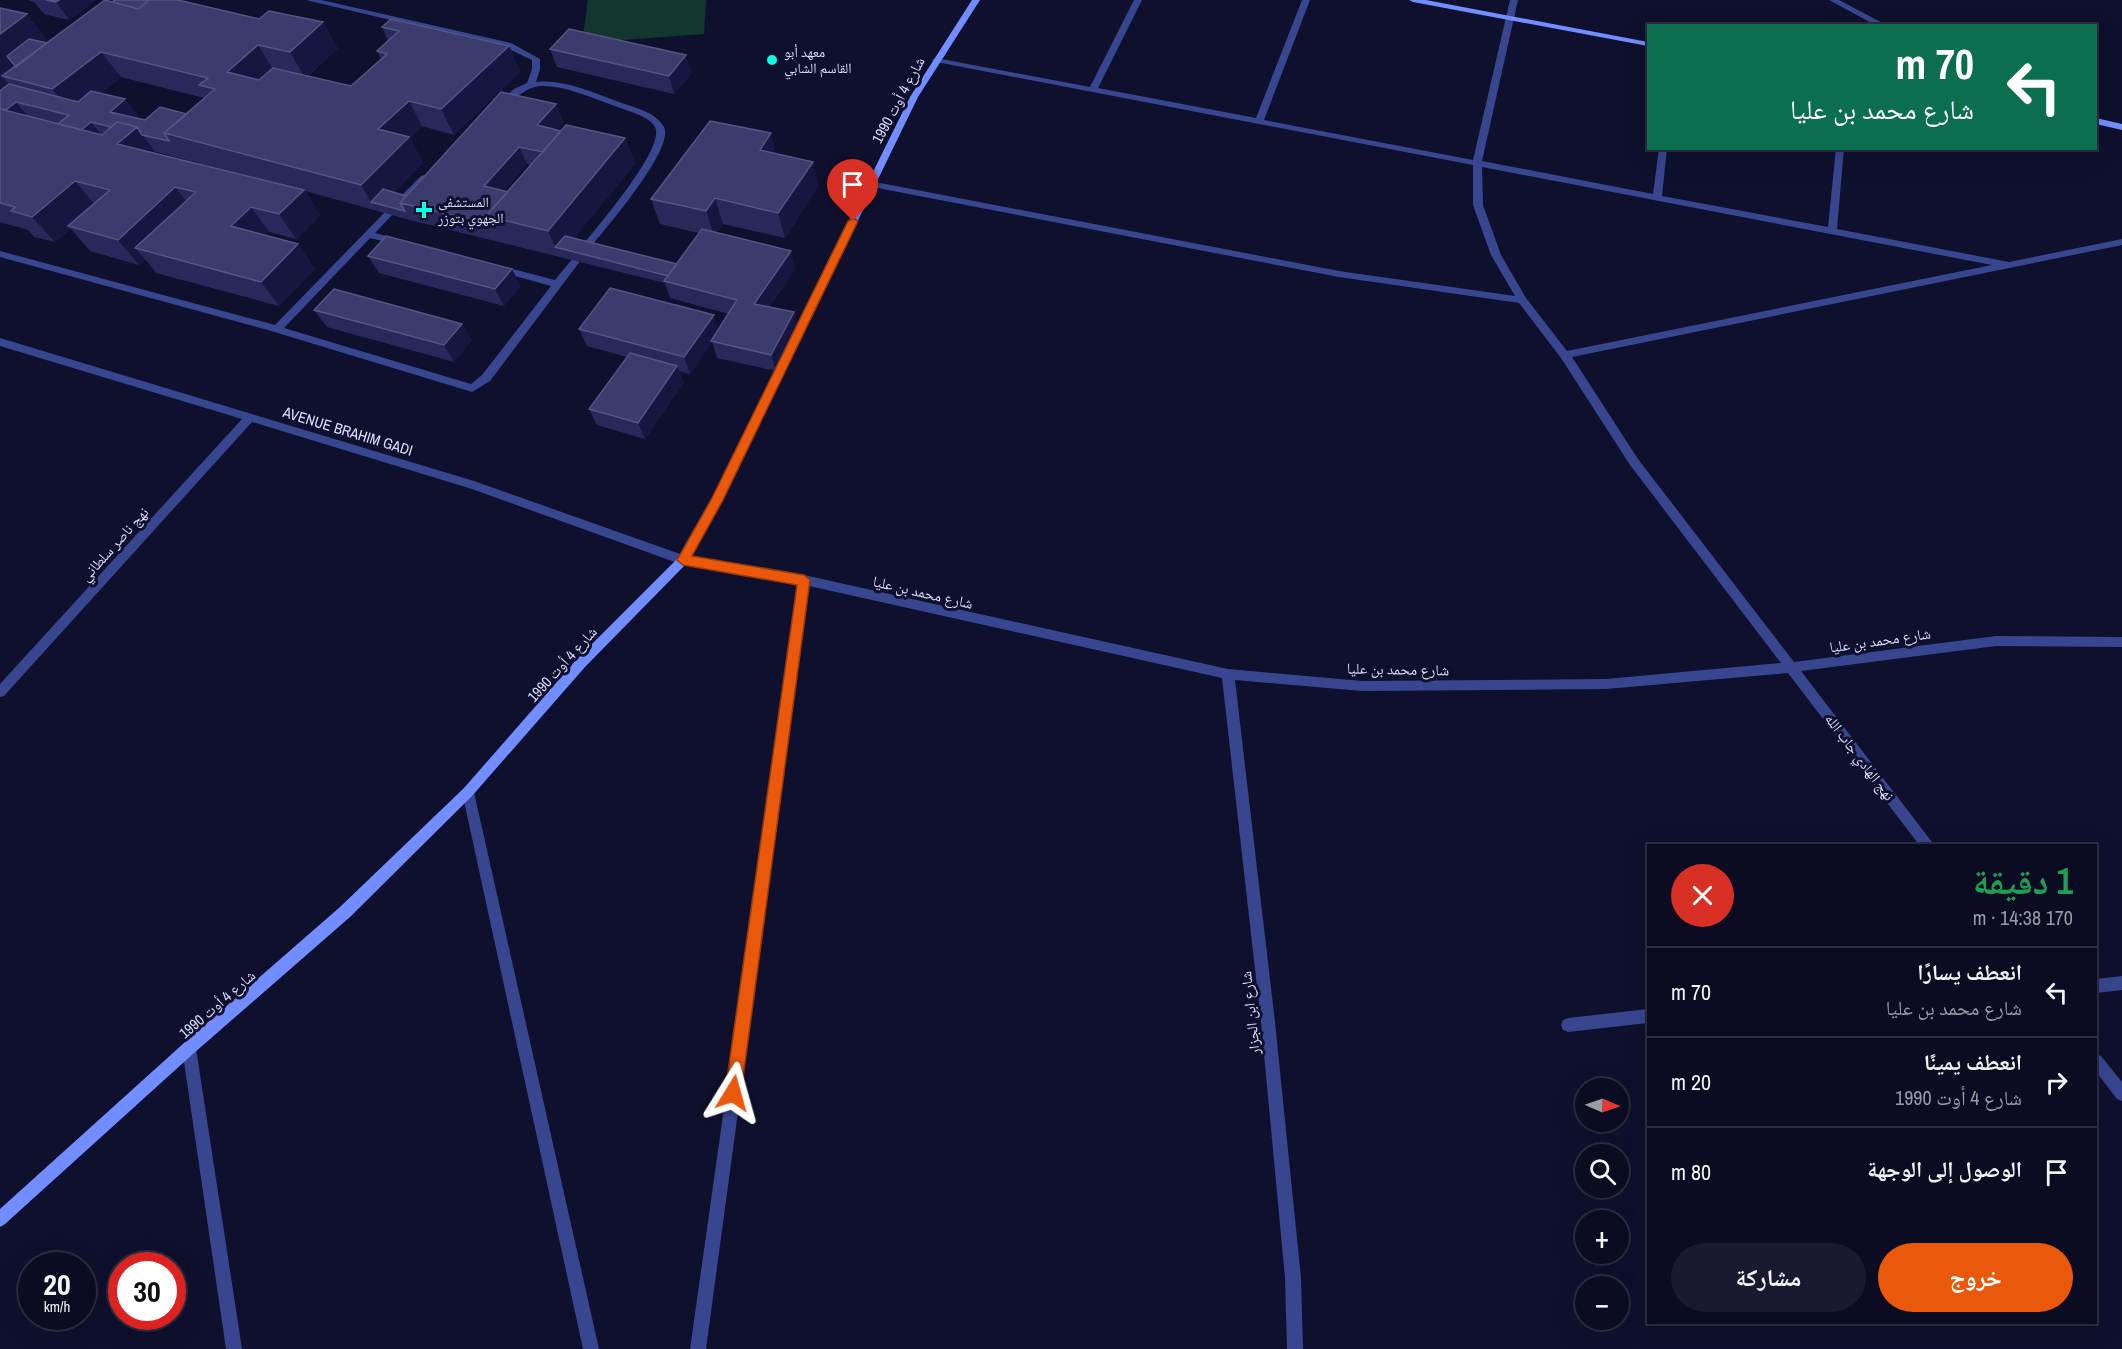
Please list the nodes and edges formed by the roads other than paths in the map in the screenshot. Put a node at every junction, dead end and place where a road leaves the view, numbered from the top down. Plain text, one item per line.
1 (310, 0) edge
2 (976, 0) edge
3 (1138, 0) edge
4 (1306, 0) edge
5 (1413, 0) edge
6 (1514, 0) edge
7 (1833, 0) edge
8 (1509, 17) junction
9 (1880, 24) edge
10 (1647, 44) edge
11 (936, 60) junction
12 (531, 84) junction
13 (1093, 89) junction
14 (490, 113) edge
15 (1259, 121) junction
16 (2097, 122) edge
17 (2122, 127) edge
18 (1663, 150) edge
19 (1840, 150) edge
20 (1477, 162) junction
21 (434, 168) edge
22 (870, 184) junction
23 (1658, 196) junction
24 (400, 202) edge
25 (388, 214) edge
26 (1832, 231) junction
27 (368, 234) junction
28 (2122, 242) edge
29 (412, 246) edge
30 (585, 248) edge
31 (0, 254) edge
32 (576, 261) edge
33 (2009, 265) junction
34 (490, 266) edge
35 (557, 284) junction
36 (1522, 300) junction
37 (276, 330) junction
38 (0, 342) edge
39 (1565, 355) junction
40 (250, 417) junction
41 (683, 560) junction
42 (804, 580) junction
43 (2122, 642) edge
44 (1792, 668) junction
45 (1228, 674) junction
46 (0, 692) edge
47 (468, 792) junction
48 (1926, 844) edge
49 (2122, 983) edge
50 (2097, 986) edge
51 (1647, 1016) edge
52 (1568, 1024) dead end
53 (189, 1048) junction
54 (2097, 1062) edge
55 (2122, 1094) edge
56 (0, 1219) edge
57 (234, 1349) edge
58 (591, 1349) edge
59 (698, 1349) edge
60 (1295, 1349) edge

1 - 12 street
2 - 11 street, شارع 4 أوت 1990
3 - 13 street
4 - 15 street
5 - 8 street
6 - 8 street, نهج الهادي جاب الله
7 - 9 street
8 - 10 street
8 - 20 street, نهج الهادي جاب الله
11 - 13 street
11 - 22 street, شارع 4 أوت 1990
12 - 14 street
12 - 30 street
13 - 15 street
15 - 20 street
16 - 17 street
18 - 23 street
19 - 26 street
20 - 23 street
20 - 36 street, نهج الهادي جاب الله
21 - 24 street
22 - 36 street
22 - 41 street, شارع 4 أوت 1990
23 - 26 street
25 - 27 street
26 - 33 street
27 - 29 street
27 - 37 street
28 - 33 street
31 - 37 street
32 - 35 street
33 - 39 street
34 - 35 street
35 - 37 street
36 - 39 street, نهج الهادي جاب الله
38 - 40 street, AVENUE BRAHIM GADI
39 - 44 street, نهج الهادي جاب الله
40 - 41 street, AVENUE BRAHIM GADI
40 - 46 street, نهج ناصر سلطاني
41 - 42 street, شارع محمد بن عليا
41 - 47 street, شارع 4 أوت 1990
42 - 45 street, شارع محمد بن عليا
42 - 59 street
43 - 44 street, شارع محمد بن عليا
44 - 45 street, شارع محمد بن عليا
44 - 48 street, نهج الهادي جاب الله
45 - 60 street, شارع ابن الجزار
47 - 53 street, شارع 4 أوت 1990
47 - 58 street
49 - 50 street
51 - 52 street
53 - 56 street, شارع 4 أوت 1990
53 - 57 street
54 - 55 street

